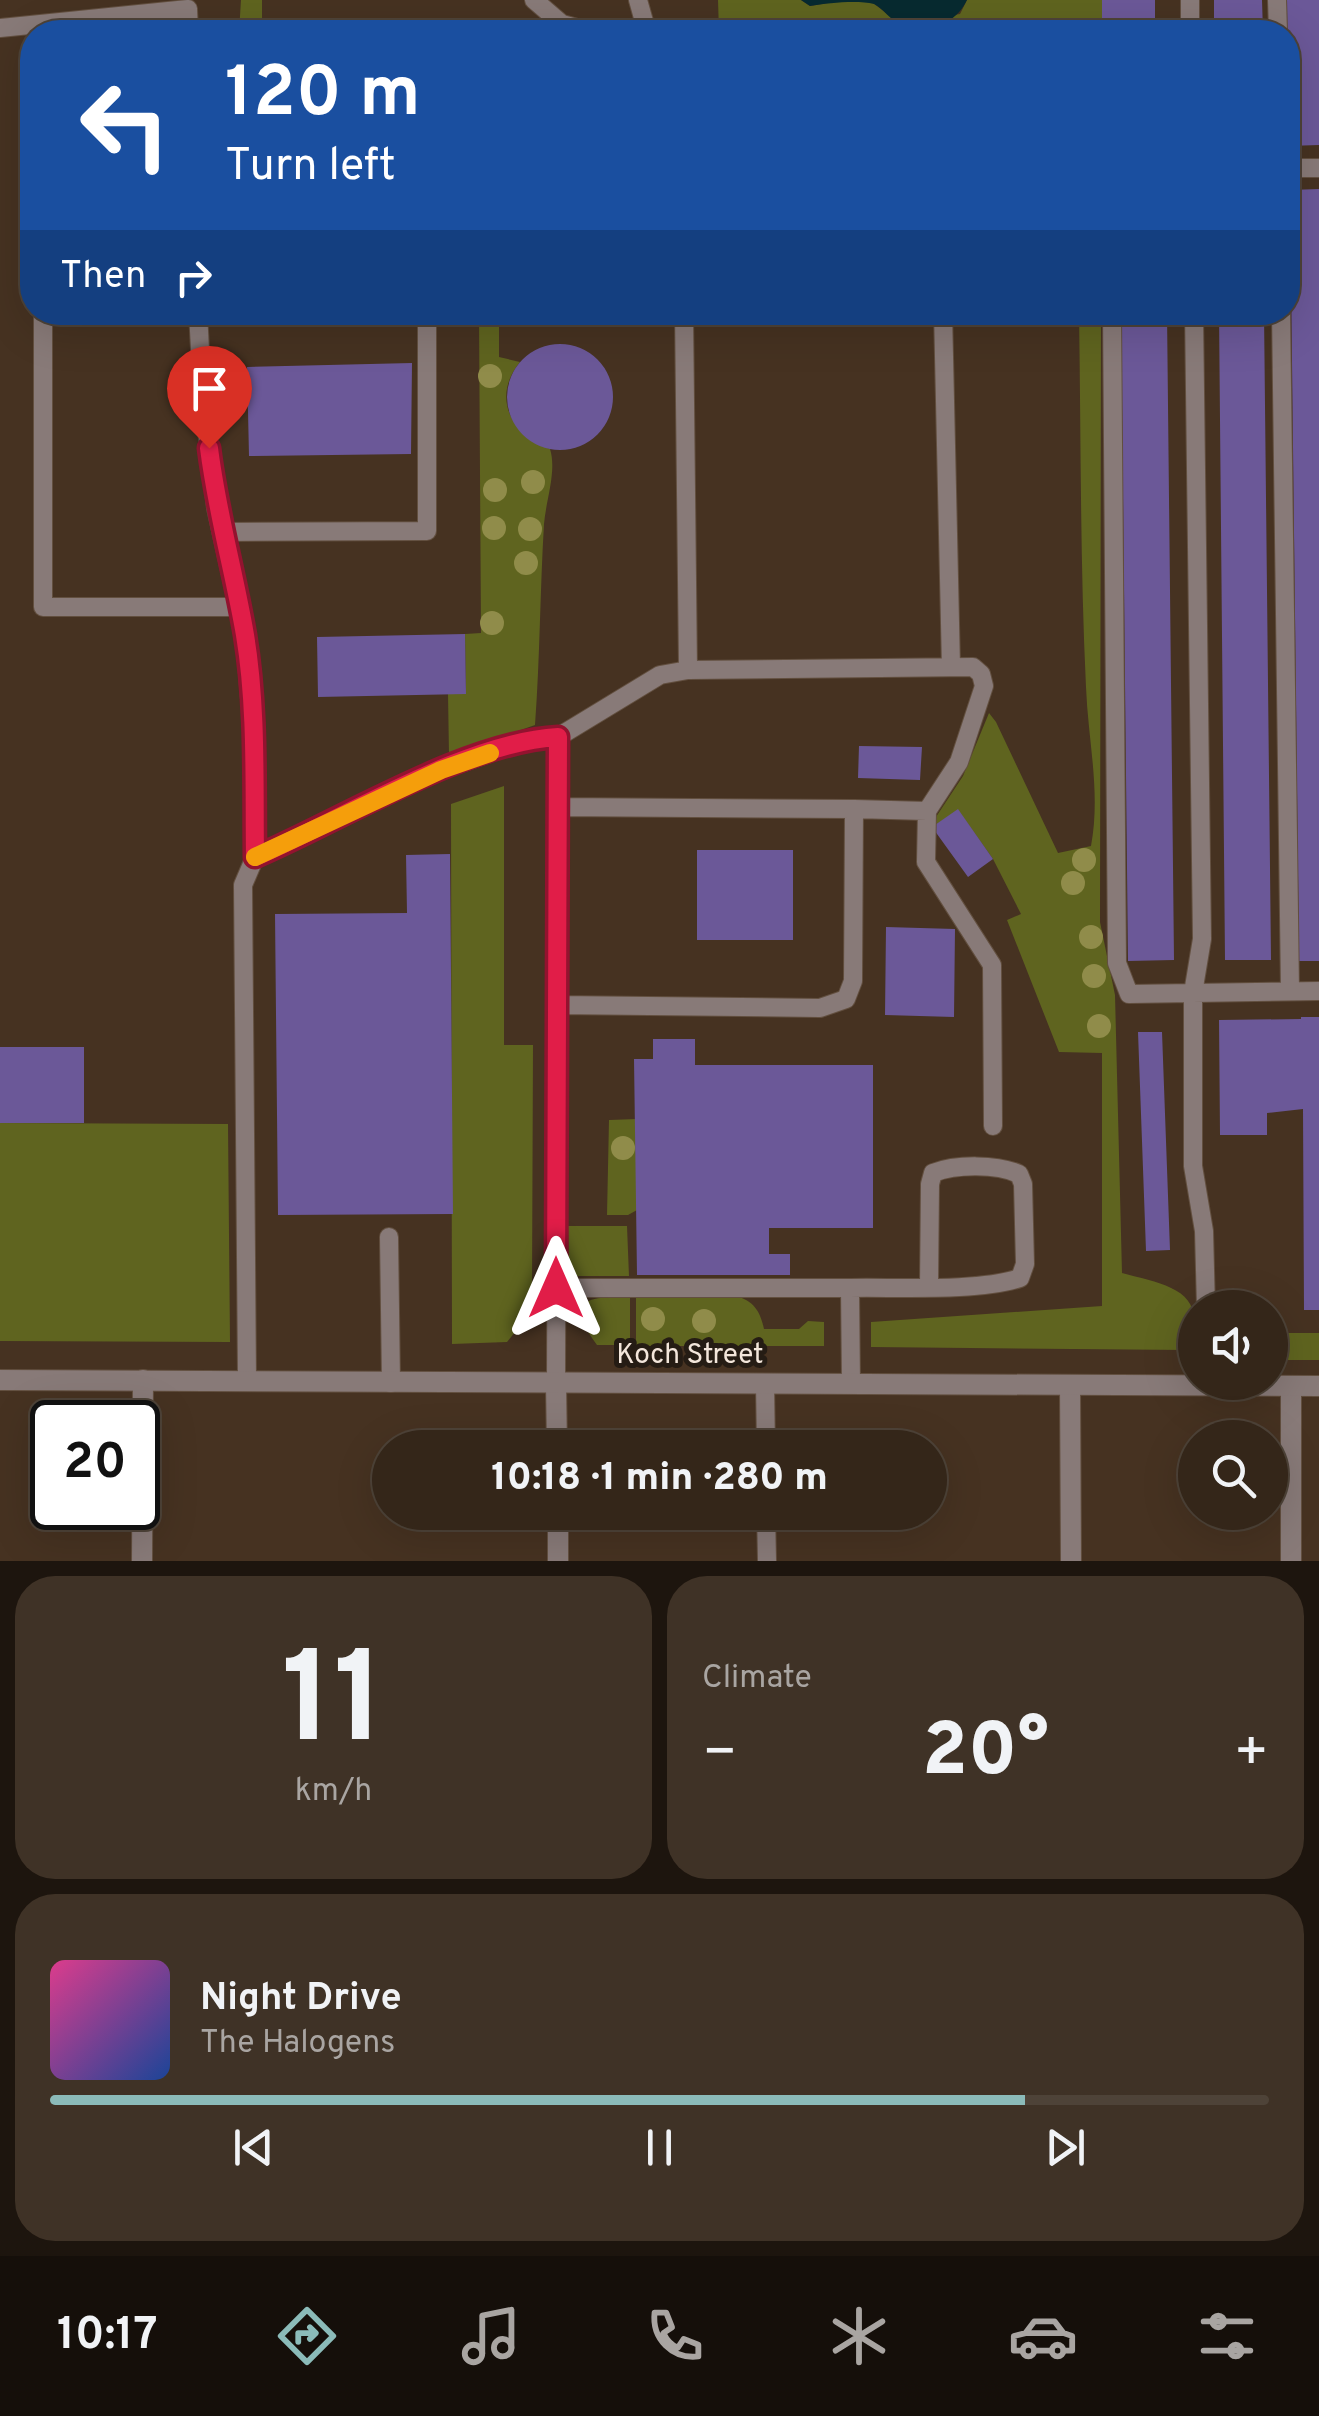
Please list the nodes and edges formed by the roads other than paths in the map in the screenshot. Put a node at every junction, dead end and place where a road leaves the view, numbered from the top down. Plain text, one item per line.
1 (534, 0) edge
2 (194, 4) edge
3 (65, 20) edge
4 (557, 20) edge
5 (43, 325) edge
6 (199, 325) edge
7 (426, 325) edge
8 (684, 325) edge
9 (942, 325) edge
10 (1112, 325) edge
11 (1194, 325) edge
12 (1281, 325) edge
13 (222, 532) junction
14 (238, 607) junction
15 (951, 667) junction
16 (688, 670) junction
17 (558, 737) junction
18 (557, 807) junction
19 (854, 809) junction
20 (927, 812) junction
21 (255, 857) junction
22 (1290, 991) junction
23 (1319, 991) edge
24 (1193, 993) junction
25 (557, 1005) junction
26 (993, 1126) dead end
27 (389, 1237) dead end
28 (929, 1286) junction
29 (556, 1288) junction
30 (850, 1288) junction
31 (1206, 1290) edge
32 (0, 1380) edge
33 (143, 1380) junction
34 (247, 1381) junction
35 (390, 1382) junction
36 (556, 1384) junction
37 (765, 1384) junction
38 (851, 1384) junction
39 (1070, 1384) junction
40 (1178, 1384) edge
41 (1288, 1386) edge
42 (1291, 1386) junction
43 (1319, 1386) edge
44 (557, 1430) edge
45 (766, 1430) edge
46 (558, 1530) edge
47 (766, 1530) edge
48 (142, 1561) edge
49 (558, 1561) edge
50 (767, 1561) edge
51 (1071, 1561) edge
52 (1291, 1561) edge

1 - 4 lane
2 - 3 lane
5 - 14 lane
6 - 13 lane
7 - 13 lane
8 - 16 lane
9 - 15 lane
10 - 24 lane
11 - 24 lane
12 - 22 lane
13 - 14 lane
14 - 21 lane
15 - 16 lane
15 - 20 lane
16 - 17 lane
17 - 18 lane
17 - 21 lane
18 - 19 lane
18 - 25 lane
19 - 20 lane
19 - 25 lane
20 - 26 lane
21 - 34 lane
22 - 23 lane
22 - 24 lane
24 - 31 lane
25 - 29 lane
27 - 35 lane
28 - 28 lane
28 - 30 lane
29 - 30 lane
29 - 36 lane
30 - 38 lane
32 - 33 street, Koch Street
33 - 34 street, Koch Street
33 - 48 street
34 - 35 street, Koch Street
35 - 36 street, Koch Street
36 - 37 street, Koch Street
36 - 44 street
37 - 38 street, Koch Street
37 - 45 lane
38 - 39 street, Koch Street
39 - 40 street, Koch Street
39 - 51 street
41 - 42 street, Koch Street
42 - 43 street, Koch Street
42 - 52 street
46 - 49 street
47 - 50 lane

